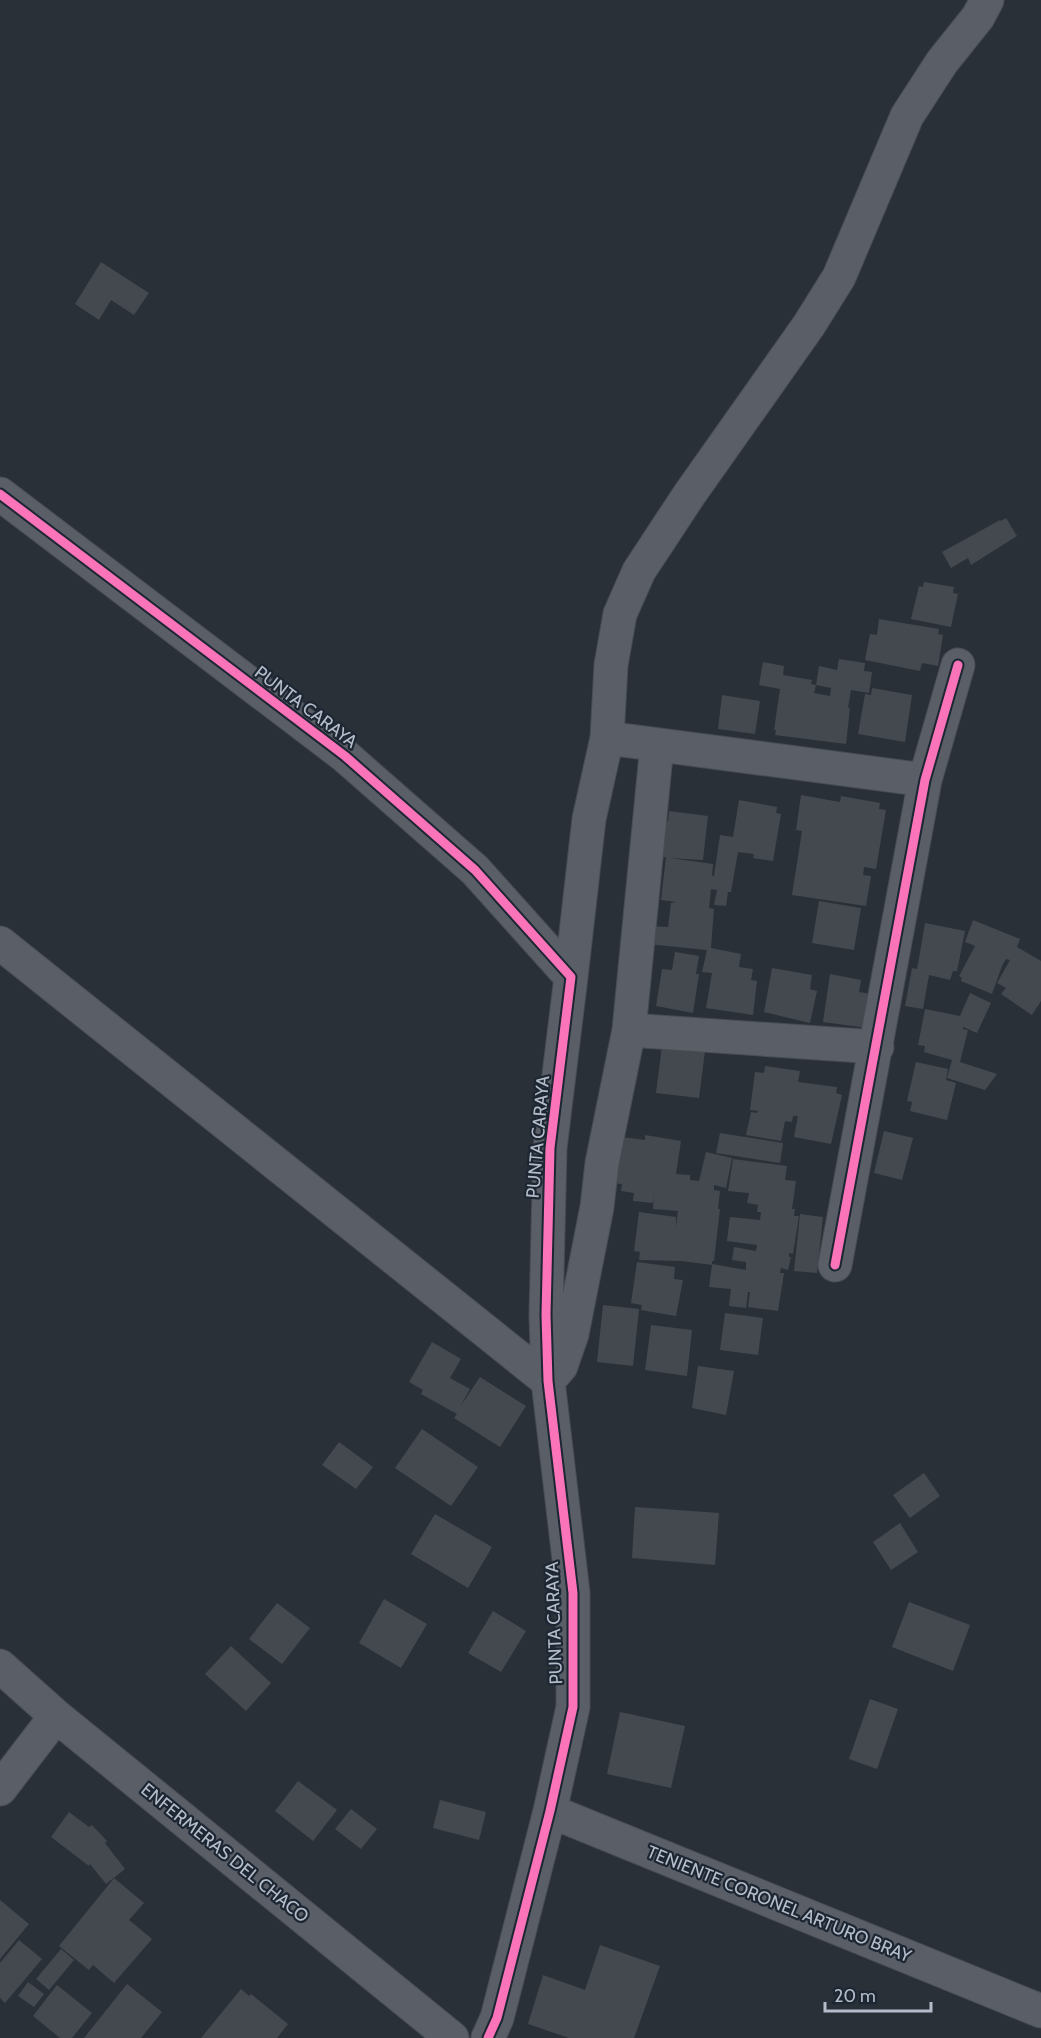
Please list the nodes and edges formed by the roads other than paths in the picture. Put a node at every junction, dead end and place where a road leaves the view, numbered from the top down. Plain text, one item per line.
1 (987, 0) edge
2 (0, 494) edge
3 (958, 665) dead end
4 (607, 738) junction
5 (657, 745) junction
6 (925, 780) junction
7 (0, 943) edge
8 (571, 977) junction
9 (629, 1030) junction
10 (877, 1047) junction
11 (835, 1265) dead end
12 (548, 1382) junction
13 (0, 1666) edge
14 (56, 1716) junction
15 (0, 1789) edge
16 (550, 1811) junction
17 (1041, 2011) edge
18 (452, 2038) edge
19 (488, 2038) edge

1 - 4 street, PUNTA CARAYA
2 - 8 street, PUNTA CARAYA
3 - 6 street
4 - 5 street
4 - 8 street, PUNTA CARAYA
5 - 6 street
5 - 9 street
6 - 10 street
7 - 12 street
8 - 12 street, PUNTA CARAYA
9 - 10 street
9 - 12 street
10 - 11 street
12 - 16 street, PUNTA CARAYA
13 - 14 street, ENFERMERAS DEL CHACO
14 - 15 street
14 - 18 street, ENFERMERAS DEL CHACO
16 - 17 street, TENIENTE CORONEL ARTURO BRAY
16 - 19 street, PUNTA CARAYA

